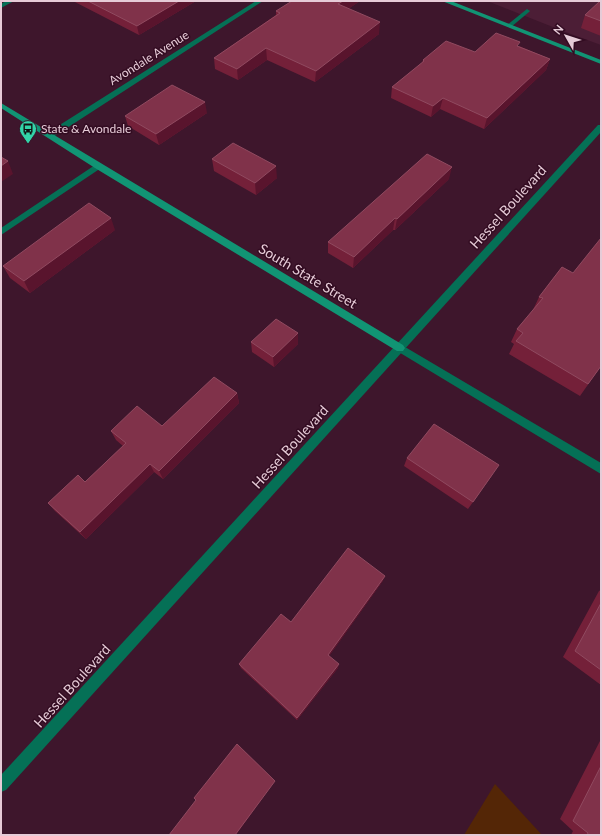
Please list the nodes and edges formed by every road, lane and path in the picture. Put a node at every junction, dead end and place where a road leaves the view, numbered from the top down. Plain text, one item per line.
1 (11, 1) edge
2 (260, 1) edge
3 (445, 1) edge
4 (1, 6) edge
5 (527, 11) dead end
6 (509, 26) junction
7 (601, 62) edge
8 (1, 105) edge
9 (601, 127) edge
10 (50, 135) junction
11 (98, 166) junction
12 (1, 232) edge
13 (400, 348) junction
14 (601, 469) edge
15 (1, 785) edge

1 - 4 street
2 - 10 street, Avondale Avenue
3 - 6 main road
5 - 6 street
6 - 7 main road
8 - 10 main road, South State Street
9 - 13 street, Hessel Boulevard
10 - 11 main road, South State Street
11 - 12 street
11 - 13 main road, South State Street
13 - 14 street, South State Street
13 - 15 street, Hessel Boulevard

